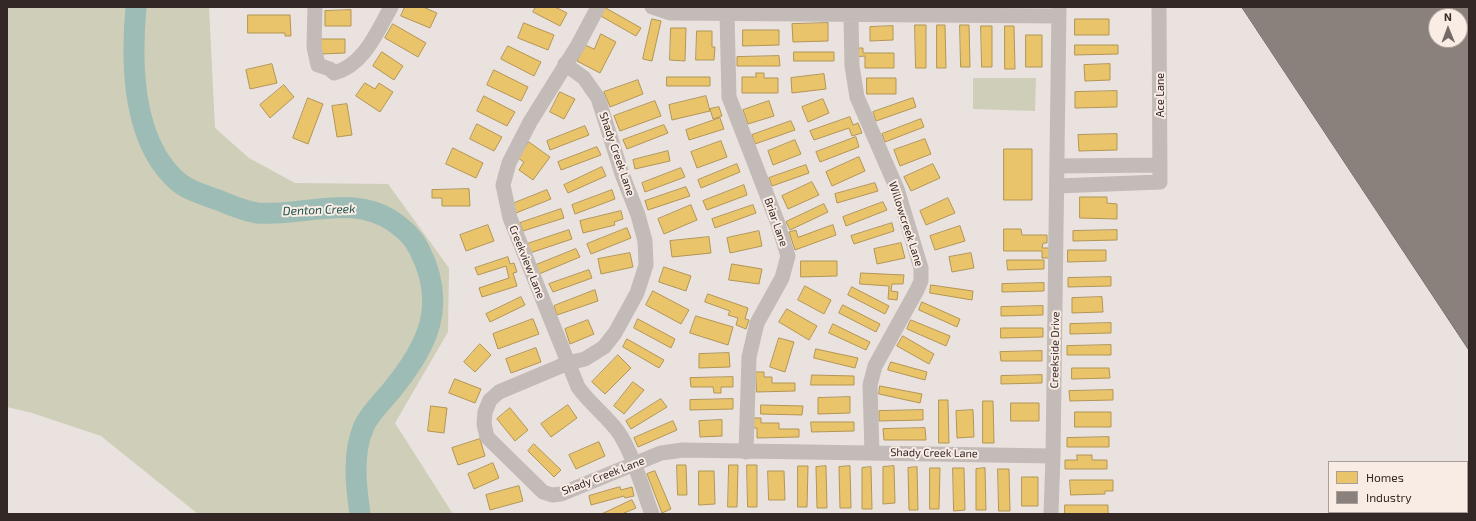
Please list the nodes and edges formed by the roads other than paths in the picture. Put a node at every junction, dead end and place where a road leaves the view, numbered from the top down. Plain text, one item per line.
1 (315, 7) edge
2 (391, 7) edge
3 (598, 7) edge
4 (652, 7) edge
5 (1159, 7) edge
6 (1059, 12) edge
7 (727, 14) junction
8 (851, 16) junction
9 (565, 64) junction
10 (1160, 165) junction
11 (1057, 166) junction
12 (1057, 186) junction
13 (568, 364) junction
14 (746, 452) junction
15 (872, 452) junction
16 (1054, 456) junction
17 (634, 465) junction
18 (652, 514) edge
19 (1051, 514) edge

1 - 2 street
3 - 9 street, Creekview Lane
4 - 7 street
5 - 10 street, Ace Lane
6 - 8 street
6 - 11 street, Creekside Drive
7 - 8 street
7 - 14 street, Briar Lane
8 - 15 street, Willowcreek Lane
9 - 13 street, Creekview Lane
9 - 13 street, Shady Creek Lane
10 - 11 street
10 - 12 street, Ace Lane
11 - 12 street, Creekside Drive
12 - 16 street, Creekside Drive
13 - 17 street, Creekview Lane
13 - 17 street, Shady Creek Lane
14 - 15 street, Shady Creek Lane
14 - 17 street, Shady Creek Lane
15 - 16 street, Shady Creek Lane
16 - 19 street, Creekside Drive
17 - 18 street, Creekview Lane

